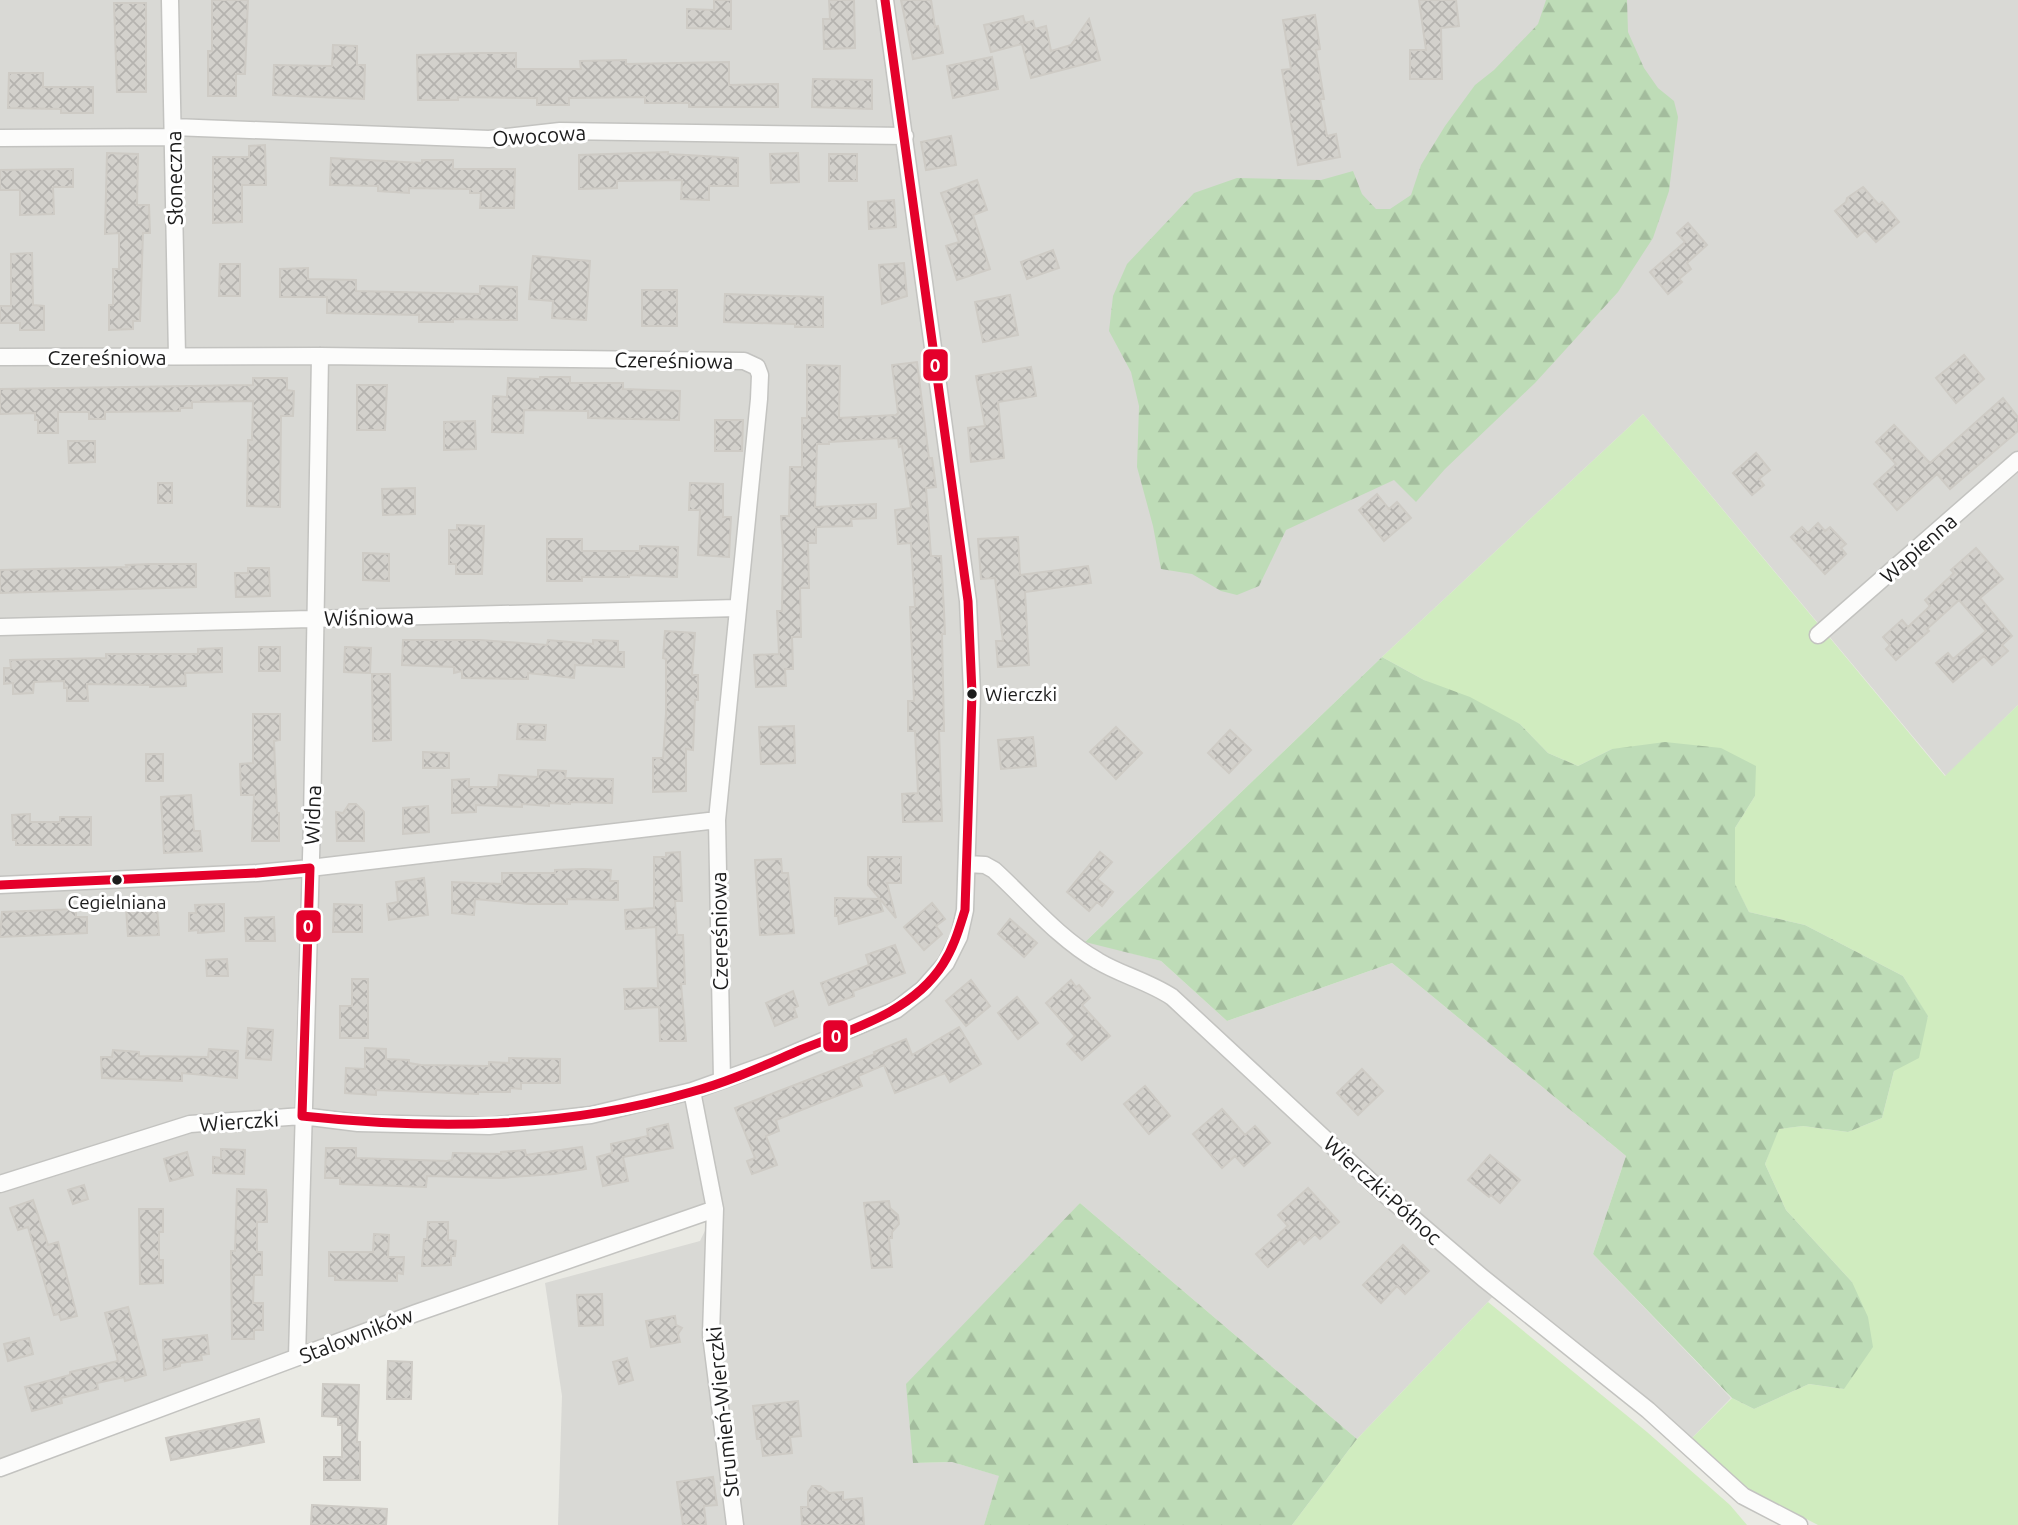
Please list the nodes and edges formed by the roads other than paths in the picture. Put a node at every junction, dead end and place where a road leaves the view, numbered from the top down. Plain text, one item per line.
1 (170, 0) edge
2 (885, 0) edge
3 (173, 132) junction
4 (905, 136) junction
5 (0, 138) edge
6 (177, 356) junction
7 (320, 356) junction
8 (0, 357) edge
9 (2018, 460) edge
10 (737, 608) junction
11 (317, 619) junction
12 (0, 627) edge
13 (1818, 635) dead end
14 (717, 820) junction
15 (967, 864) junction
16 (310, 868) junction
17 (0, 885) edge
18 (722, 1080) junction
19 (692, 1091) junction
20 (302, 1116) junction
21 (0, 1184) edge
22 (715, 1209) junction
23 (298, 1357) junction
24 (0, 1468) edge
25 (735, 1525) edge
26 (1799, 1525) edge

1 - 3 street, Słoneczna
2 - 4 street, Wierczki
3 - 4 street, Owocowa
3 - 5 street, Owocowa
3 - 6 street, Słoneczna
4 - 15 street, Wierczki
6 - 7 street, Czereśniowa
6 - 8 street, Czereśniowa
7 - 10 street, Czereśniowa
7 - 11 street, Widna
9 - 13 street, Wapienna
10 - 11 street, Wiśniowa
10 - 14 street, Czereśniowa
11 - 12 street, Wiśniowa
11 - 16 street, Widna
14 - 16 street
14 - 18 street, Czereśniowa
15 - 18 street, Wierczki
15 - 26 street, Wierczki-Północ
16 - 17 street
16 - 20 street, Widna
18 - 19 street, Wierczki
19 - 20 street, Wierczki
19 - 22 street, Strumień-Wierczki
20 - 21 street, Wierczki
20 - 23 street, Widna
22 - 23 street, Stalowników
22 - 25 street, Strumień-Wierczki
23 - 24 street, Stalowników

